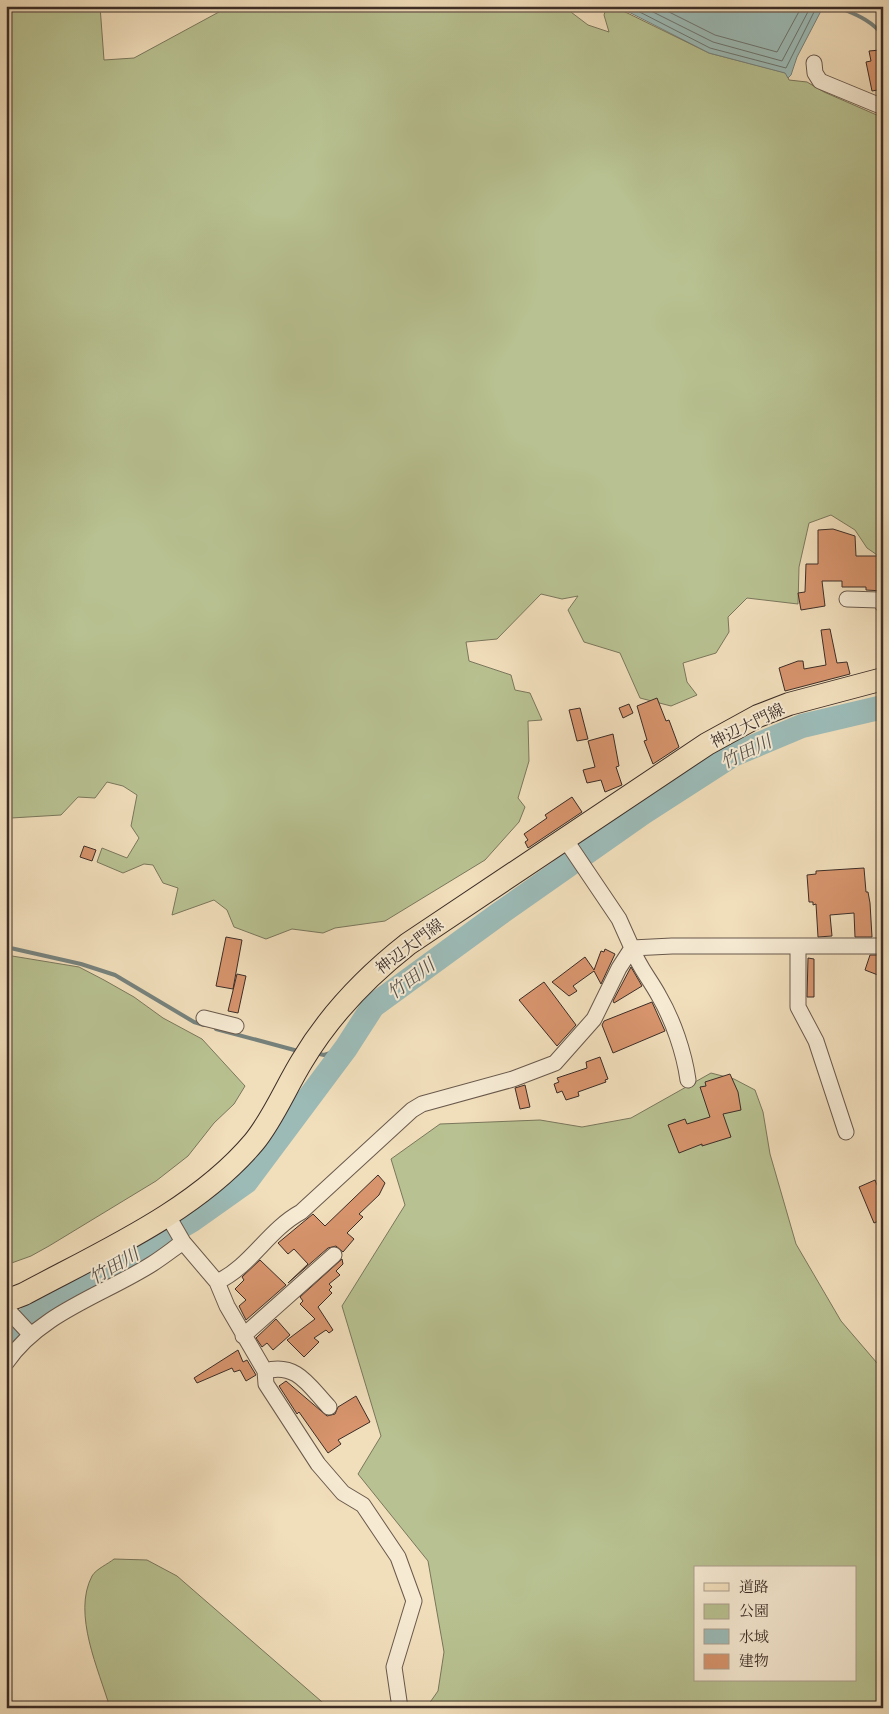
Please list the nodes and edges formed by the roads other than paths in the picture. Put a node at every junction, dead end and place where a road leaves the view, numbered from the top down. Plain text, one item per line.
1 (814, 63) dead end
2 (883, 107) edge
3 (847, 599) dead end
4 (883, 605) edge
5 (883, 679) edge
6 (568, 843) junction
7 (883, 946) edge
8 (798, 947) junction
9 (632, 948) junction
10 (204, 1018) dead end
11 (236, 1026) dead end
12 (688, 1080) dead end
13 (846, 1132) dead end
14 (170, 1220) junction
15 (182, 1240) junction
16 (334, 1255) dead end
17 (217, 1282) junction
18 (8, 1308) edge
19 (30, 1334) junction
20 (243, 1336) junction
21 (6, 1363) edge
22 (265, 1371) junction
23 (329, 1407) dead end
24 (400, 1708) edge

1 - 2 street
3 - 4 street
5 - 6 main road, 神辺大門線
6 - 9 street
6 - 14 main road, 神辺大門線
7 - 8 street
8 - 9 street
8 - 13 street
9 - 12 street
9 - 17 street
10 - 11 street
14 - 15 street
14 - 18 main road, 神辺大門線
15 - 17 street
15 - 19 street
16 - 20 street
17 - 20 street
18 - 19 street
19 - 21 street
20 - 22 street
22 - 23 street
22 - 24 street

